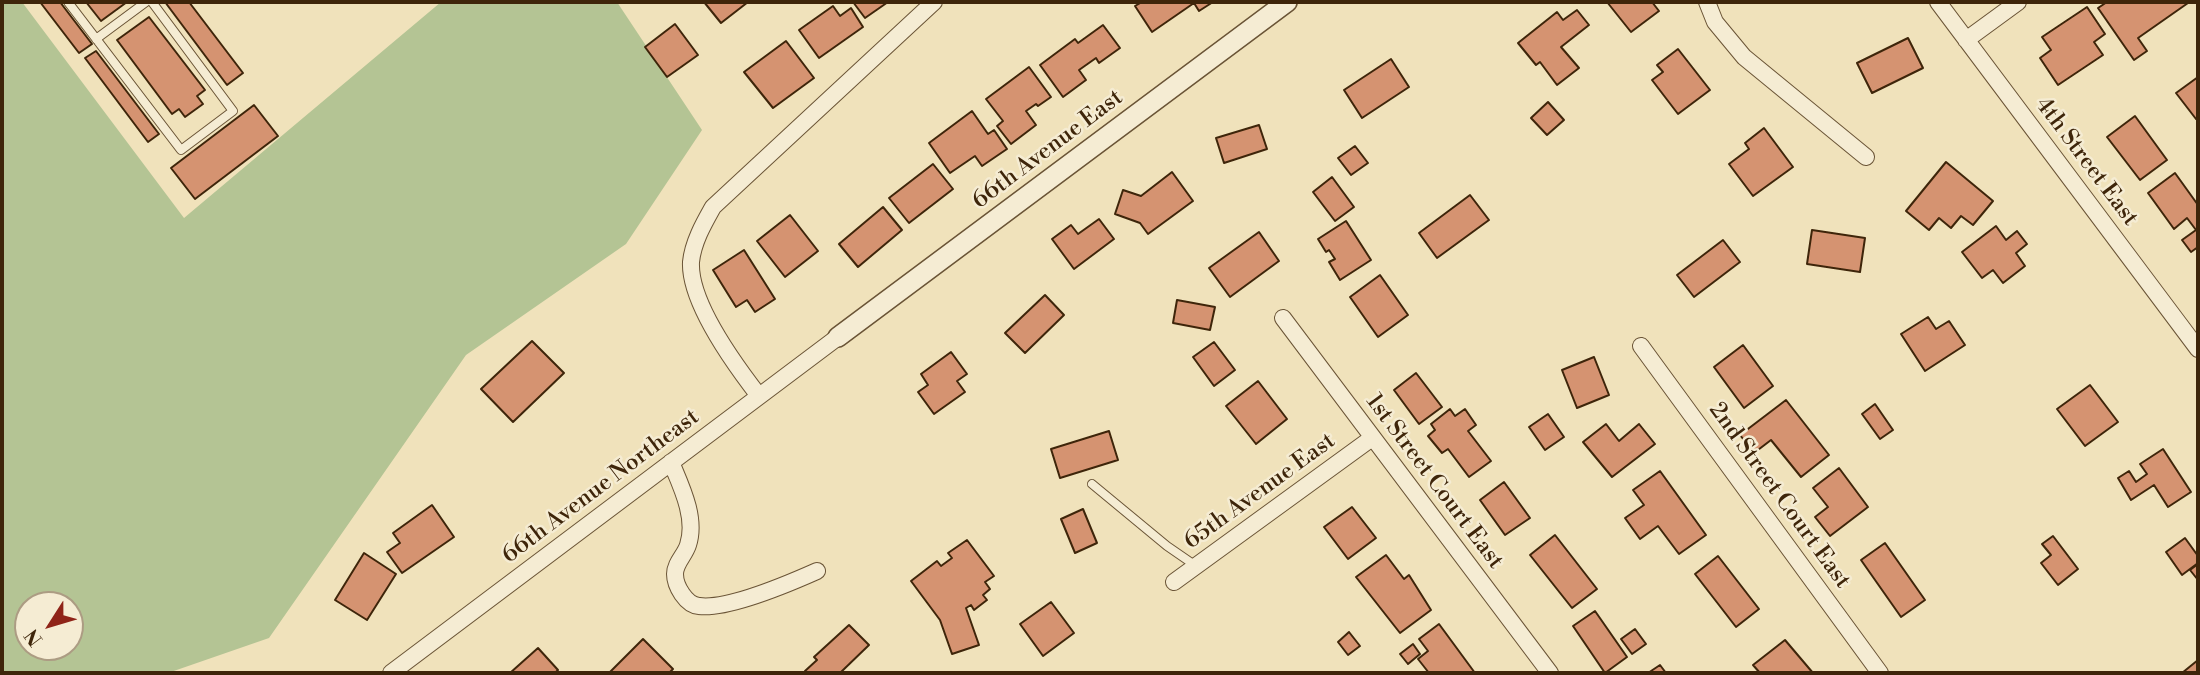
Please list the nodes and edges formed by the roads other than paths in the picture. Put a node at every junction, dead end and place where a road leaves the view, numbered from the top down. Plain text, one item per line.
1 (68, 2) edge
2 (146, 2) edge
3 (152, 2) edge
4 (933, 2) edge
5 (1287, 2) edge
6 (1707, 2) edge
7 (1938, 2) edge
8 (2018, 2) edge
9 (96, 39) junction
10 (1966, 40) junction
11 (1866, 157) dead end
12 (1283, 318) dead end
13 (838, 337) joint
14 (1641, 346) dead end
15 (2198, 349) edge
16 (760, 396) junction
17 (1372, 438) junction
18 (671, 462) junction
19 (1092, 484) dead end
20 (1196, 566) junction
21 (817, 571) dead end
22 (1174, 582) dead end
23 (391, 673) edge
24 (1550, 673) edge
25 (1880, 673) edge

1 - 9 lane
2 - 9 lane
3 - 9 lane
4 - 16 street
5 - 13 street, 66th Avenue East
6 - 11 street
7 - 10 street, 4th Street East
8 - 10 street
10 - 15 street, 4th Street East
12 - 17 street, 1st Street Court East
13 - 16 street, 66th Avenue Northeast
14 - 25 street, 2nd Street Court East
16 - 18 street, 66th Avenue Northeast
17 - 20 street, 65th Avenue East
17 - 24 street, 1st Street Court East
18 - 21 street
18 - 23 street, 66th Avenue Northeast
19 - 20 lane
20 - 22 street, 65th Avenue East

